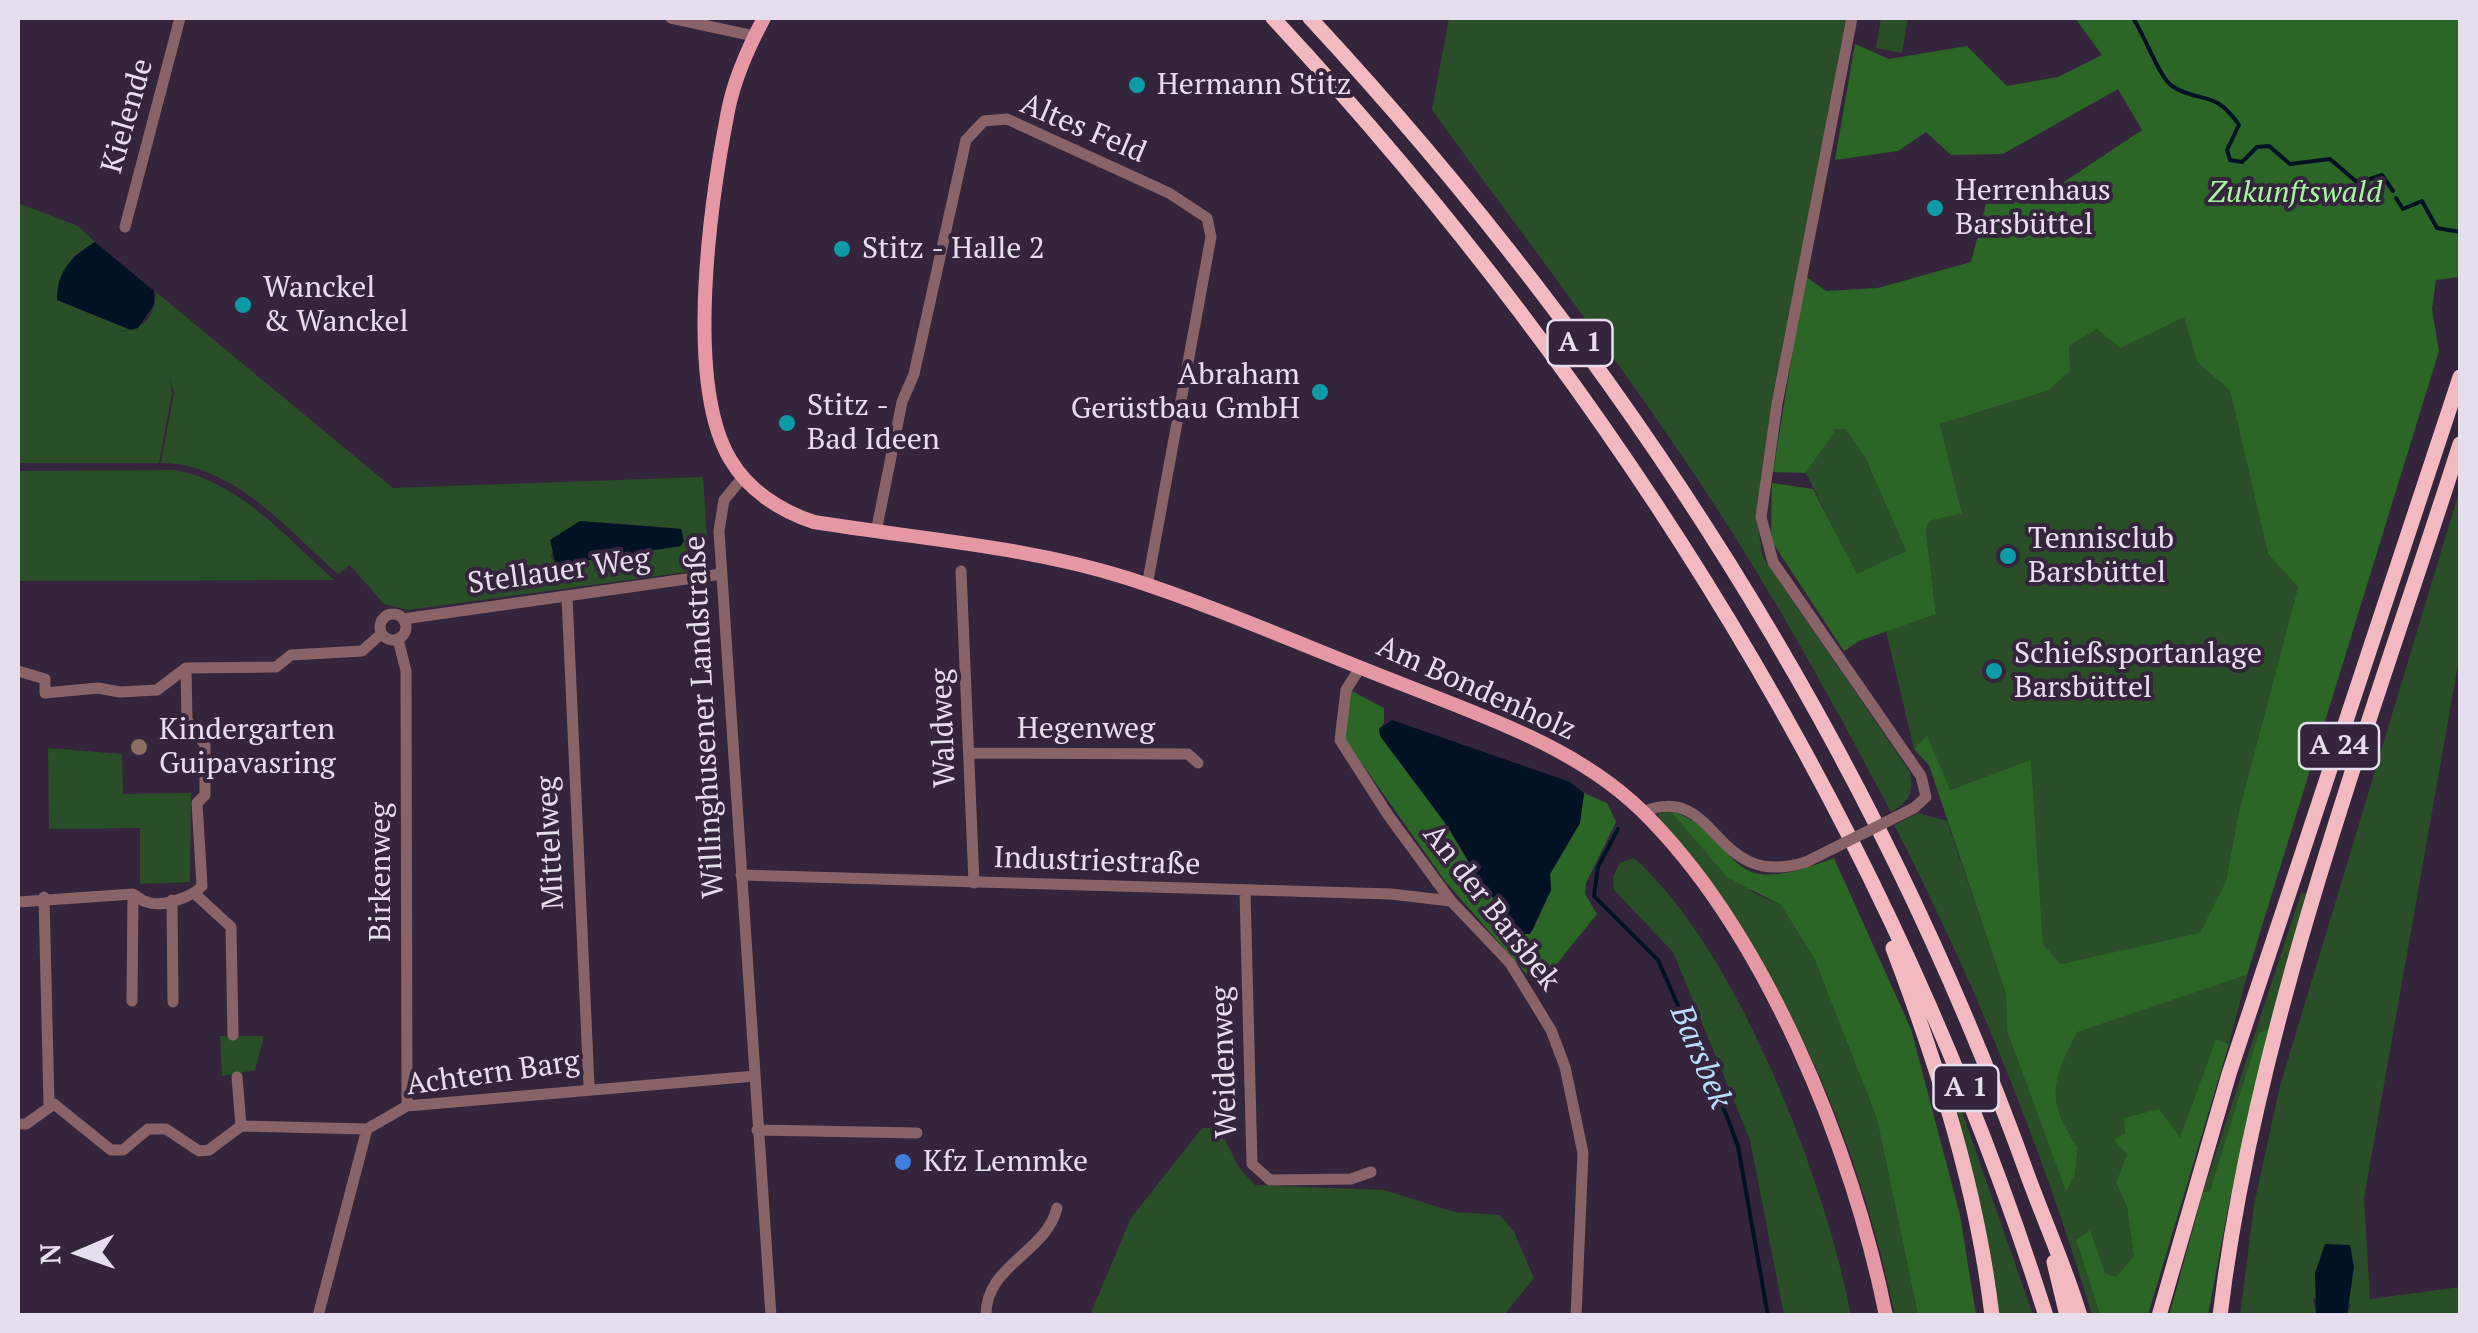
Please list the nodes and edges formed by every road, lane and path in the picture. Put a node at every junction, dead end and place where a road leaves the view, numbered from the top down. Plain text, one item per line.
1 (180, 18) edge
2 (671, 18) edge
3 (764, 18) edge
4 (1273, 18) edge
5 (1310, 18) edge
6 (1852, 18) edge
7 (754, 36) junction
8 (125, 227) dead end
9 (2460, 378) edge
10 (2460, 444) edge
11 (743, 478) junction
12 (876, 532) junction
13 (961, 570) dead end
14 (722, 574) junction
15 (1146, 586) junction
16 (567, 597) junction
17 (403, 619) junction
18 (381, 634) junction
19 (398, 639) junction
20 (186, 668) junction
21 (1360, 668) junction
22 (18, 671) edge
23 (971, 752) junction
24 (1198, 762) dead end
25 (1644, 812) junction
26 (1863, 869) junction
27 (741, 875) junction
28 (974, 884) junction
29 (1245, 891) junction
30 (132, 894) junction
31 (195, 894) junction
32 (44, 897) junction
33 (172, 900) junction
34 (1451, 901) junction
35 (18, 902) edge
36 (132, 1001) dead end
37 (173, 1002) dead end
38 (234, 1035) dead end
39 (755, 1076) junction
40 (237, 1077) dead end
41 (589, 1086) junction
42 (49, 1104) junction
43 (407, 1106) junction
44 (18, 1124) edge
45 (241, 1126) junction
46 (367, 1129) junction
47 (758, 1130) junction
48 (917, 1133) dead end
49 (1372, 1172) dead end
50 (1057, 1208) dead end
51 (2044, 1219) junction
52 (318, 1316) edge
53 (771, 1316) edge
54 (986, 1316) edge
55 (1576, 1316) edge
56 (1886, 1316) edge
57 (1992, 1316) edge
58 (2046, 1316) edge
59 (2067, 1316) edge
60 (2080, 1316) edge
61 (2159, 1316) edge
62 (2220, 1316) edge

1 - 8 street, Kielende
2 - 7 street
3 - 7 main road
4 - 26 highway, A 1
5 - 51 highway, A 1
6 - 25 street, bridge
7 - 11 main road
9 - 61 highway, A 24
10 - 62 highway, A 24
11 - 12 main road, Am Bondenholz
11 - 14 street, Willinghusener Landstraße
12 - 15 main road, Am Bondenholz
12 - 15 street, Altes Feld
13 - 23 street, Waldweg
14 - 16 street, Stellauer Weg
14 - 27 street, Willinghusener Landstraße
15 - 21 main road, Am Bondenholz
16 - 17 street, Stellauer Weg
16 - 41 street, Mittelweg
17 - 18 street, Stellauer Weg
17 - 19 street
18 - 19 street
18 - 20 street
19 - 43 street, Birkenweg
20 - 22 street
20 - 31 street
21 - 25 main road, Am Bondenholz
21 - 34 street, An der Barsbek
23 - 24 street, Hegenweg
23 - 28 street, Waldweg
25 - 56 main road, Am Bondenholz
26 - 57 highway
26 - 58 highway, A 1
27 - 28 street, Industriestraße
27 - 39 street, Willinghusener Landstraße
28 - 29 street, Industriestraße
29 - 34 street, Industriestraße
29 - 49 street, Weidenweg
30 - 32 street
30 - 33 street
30 - 36 street
31 - 33 street
31 - 38 street
32 - 35 street
32 - 42 street
33 - 37 street
34 - 55 street, An der Barsbek
39 - 41 street, Achtern Barg
39 - 47 street, Willinghusener Landstraße
40 - 45 street
41 - 43 street, Achtern Barg
42 - 44 street
42 - 45 street
43 - 46 street, Achtern Barg
45 - 46 street
46 - 52 street
47 - 48 street
47 - 53 street, Willinghusener Landstraße
50 - 54 street
51 - 59 highway, A 1
51 - 60 highway, A 1

